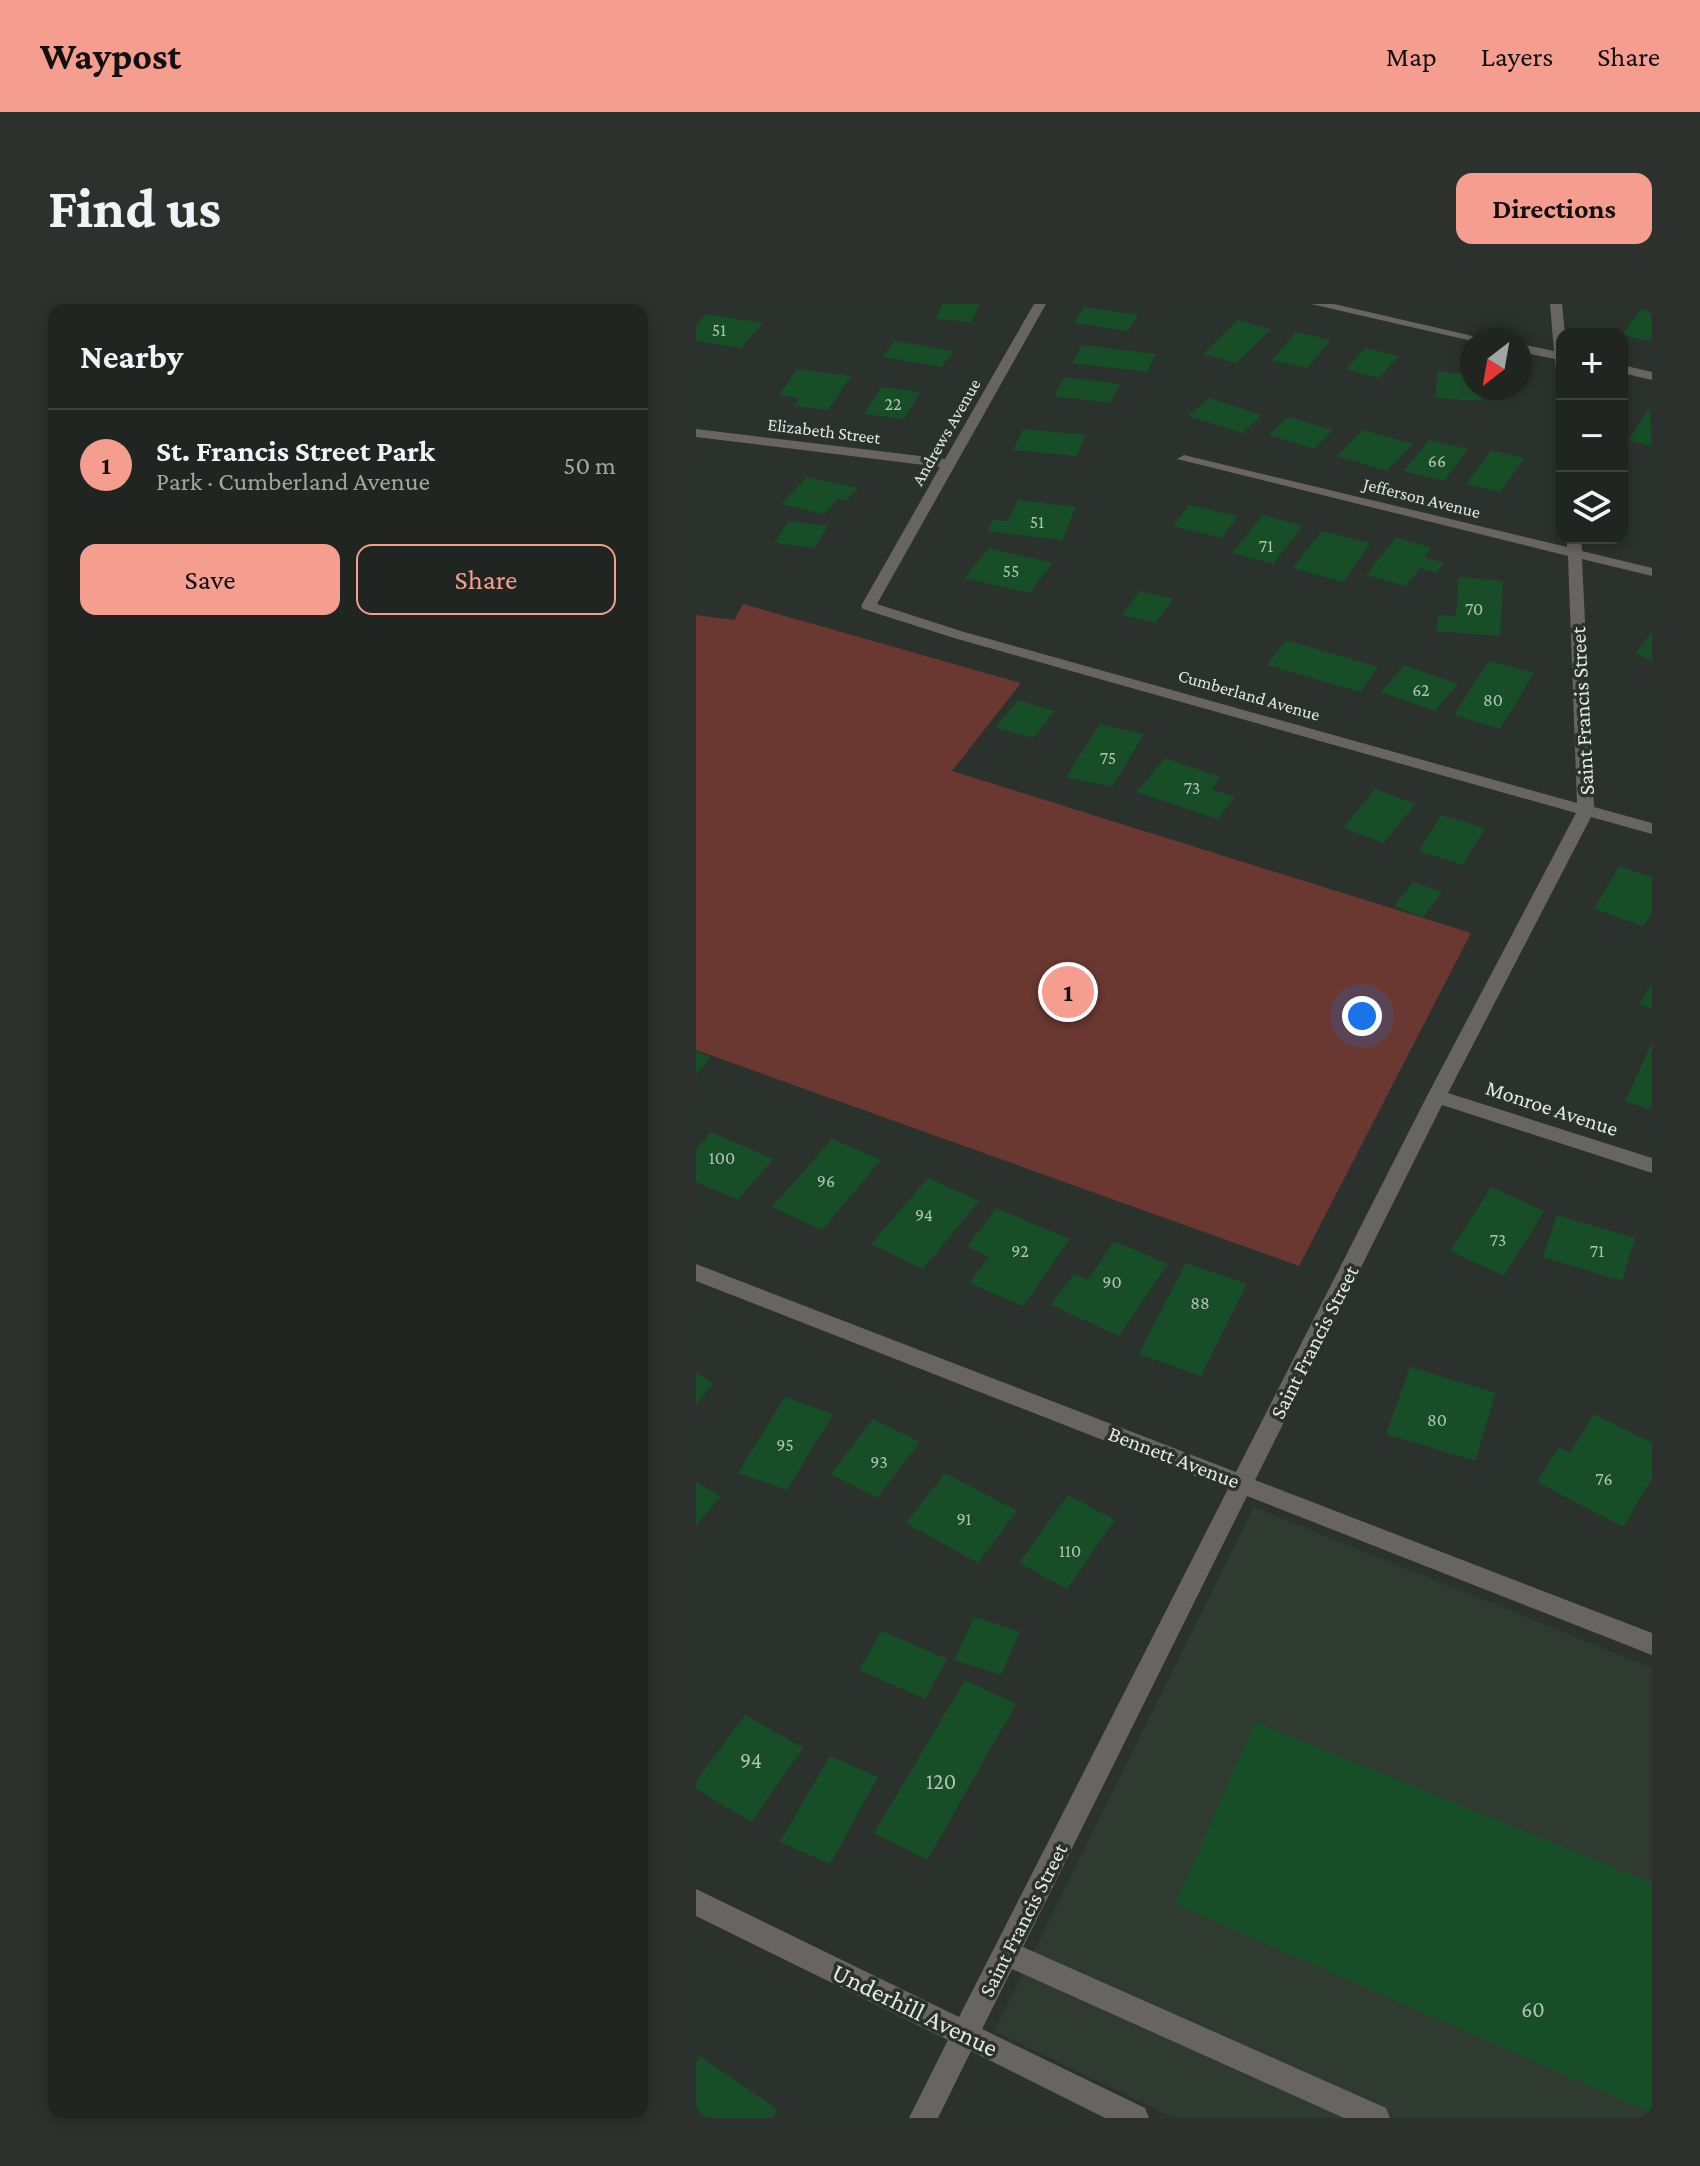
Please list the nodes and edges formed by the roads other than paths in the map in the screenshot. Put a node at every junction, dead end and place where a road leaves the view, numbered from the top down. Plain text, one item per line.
1 (1040, 304) edge
2 (1317, 304) edge
3 (1556, 304) edge
4 (1559, 328) edge
5 (1460, 335) edge
6 (1532, 351) edge
7 (1556, 356) edge
8 (1628, 370) edge
9 (1652, 376) edge
10 (696, 433) edge
11 (1184, 459) dead end
12 (948, 464) junction
13 (1574, 546) edge
14 (1652, 572) edge
15 (884, 578) joint
16 (1586, 811) junction
17 (1652, 829) edge
18 (1437, 1096) junction
19 (1652, 1166) edge
20 (696, 1272) edge
21 (1243, 1483) junction
22 (1652, 1644) edge
23 (696, 1902) edge
24 (1006, 1953) junction
25 (965, 2035) junction
26 (923, 2118) edge
27 (1135, 2118) edge
28 (1376, 2118) edge

1 - 12 street, Andrews Avenue
2 - 5 street
3 - 4 street
6 - 7 street
8 - 9 street
10 - 12 street, Elizabeth Street
11 - 13 street, Jefferson Avenue
12 - 15 street, Andrews Avenue
13 - 14 street, Jefferson Avenue
13 - 16 street, Saint Francis Street
15 - 16 street, Cumberland Avenue
16 - 17 street, Cumberland Avenue
16 - 18 street, Saint Francis Street
18 - 19 street, Monroe Avenue
18 - 21 street, Saint Francis Street
20 - 21 street, Bennett Avenue
21 - 22 street, Bennett Avenue
21 - 24 street, Saint Francis Street
23 - 25 street, Underhill Avenue
24 - 25 street, Saint Francis Street
24 - 28 street
25 - 26 street, Saint Francis Street
25 - 27 street, Underhill Avenue

